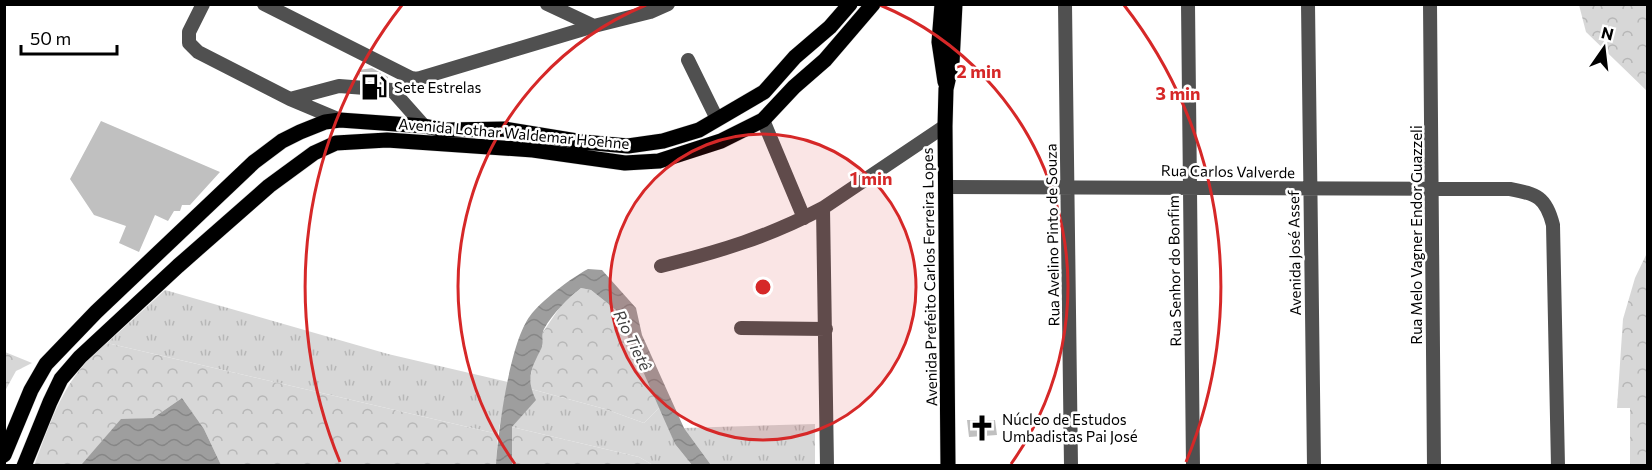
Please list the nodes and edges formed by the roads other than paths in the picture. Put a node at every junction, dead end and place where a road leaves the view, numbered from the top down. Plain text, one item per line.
1 (203, 4) edge
2 (264, 4) edge
3 (548, 4) edge
4 (668, 4) edge
5 (850, 4) edge
6 (873, 4) edge
7 (1065, 4) edge
8 (1188, 4) edge
9 (1308, 4) edge
10 (1430, 4) edge
11 (944, 5) edge
12 (594, 26) junction
13 (688, 60) dead end
14 (290, 99) junction
15 (717, 119) junction
16 (340, 120) junction
17 (764, 120) junction
18 (424, 126) junction
19 (945, 126) junction
20 (945, 187) junction
21 (1190, 187) junction
22 (1068, 188) junction
23 (1310, 189) junction
24 (1432, 189) junction
25 (823, 208) junction
26 (804, 218) junction
27 (661, 266) dead end
28 (741, 328) dead end
29 (826, 329) junction
30 (4, 455) edge
31 (24, 465) edge
32 (827, 465) edge
33 (948, 465) edge
34 (1071, 465) edge
35 (1193, 465) edge
36 (1314, 465) edge
37 (1434, 465) edge
38 (1558, 465) edge

1 - 14 street
2 - 12 street
3 - 12 street
4 - 12 street
5 - 15 main road, Avenida Lothar Waldemar Hoehne
6 - 17 main road, Avenida Lothar Waldemar Hoehne
7 - 22 street, Rua Avelino Pinto de Souza
8 - 21 street, Rua Senhor do Bonfim
9 - 23 street, Avenida José Assef
10 - 24 street, Rua Melo Vagner Endor Guazzeli
11 - 19 main road, Avenida Prefeito Carlos Ferreira Lopes
13 - 15 street
14 - 16 street
14 - 18 street
15 - 18 main road, Avenida Lothar Waldemar Hoehne
16 - 18 main road, Avenida Lothar Waldemar Hoehne
16 - 30 main road, Avenida Lothar Waldemar Hoehne
17 - 26 street
17 - 31 main road, Avenida Lothar Waldemar Hoehne
19 - 20 main road, Avenida Prefeito Carlos Ferreira Lopes
19 - 25 street
20 - 22 street, Rua Carlos Valverde
20 - 33 main road, Avenida Prefeito Carlos Ferreira Lopes
21 - 22 street, Rua Carlos Valverde
21 - 23 street, Rua Carlos Valverde
21 - 35 street, Rua Senhor do Bonfim
22 - 34 street, Rua Avelino Pinto de Souza
23 - 24 street, Rua Carlos Valverde
23 - 36 street, Avenida José Assef
24 - 37 street, Rua Melo Vagner Endor Guazzeli
24 - 38 street, Rua Carlos Valverde
25 - 26 street
25 - 29 street
26 - 27 street
28 - 29 street
29 - 32 street

